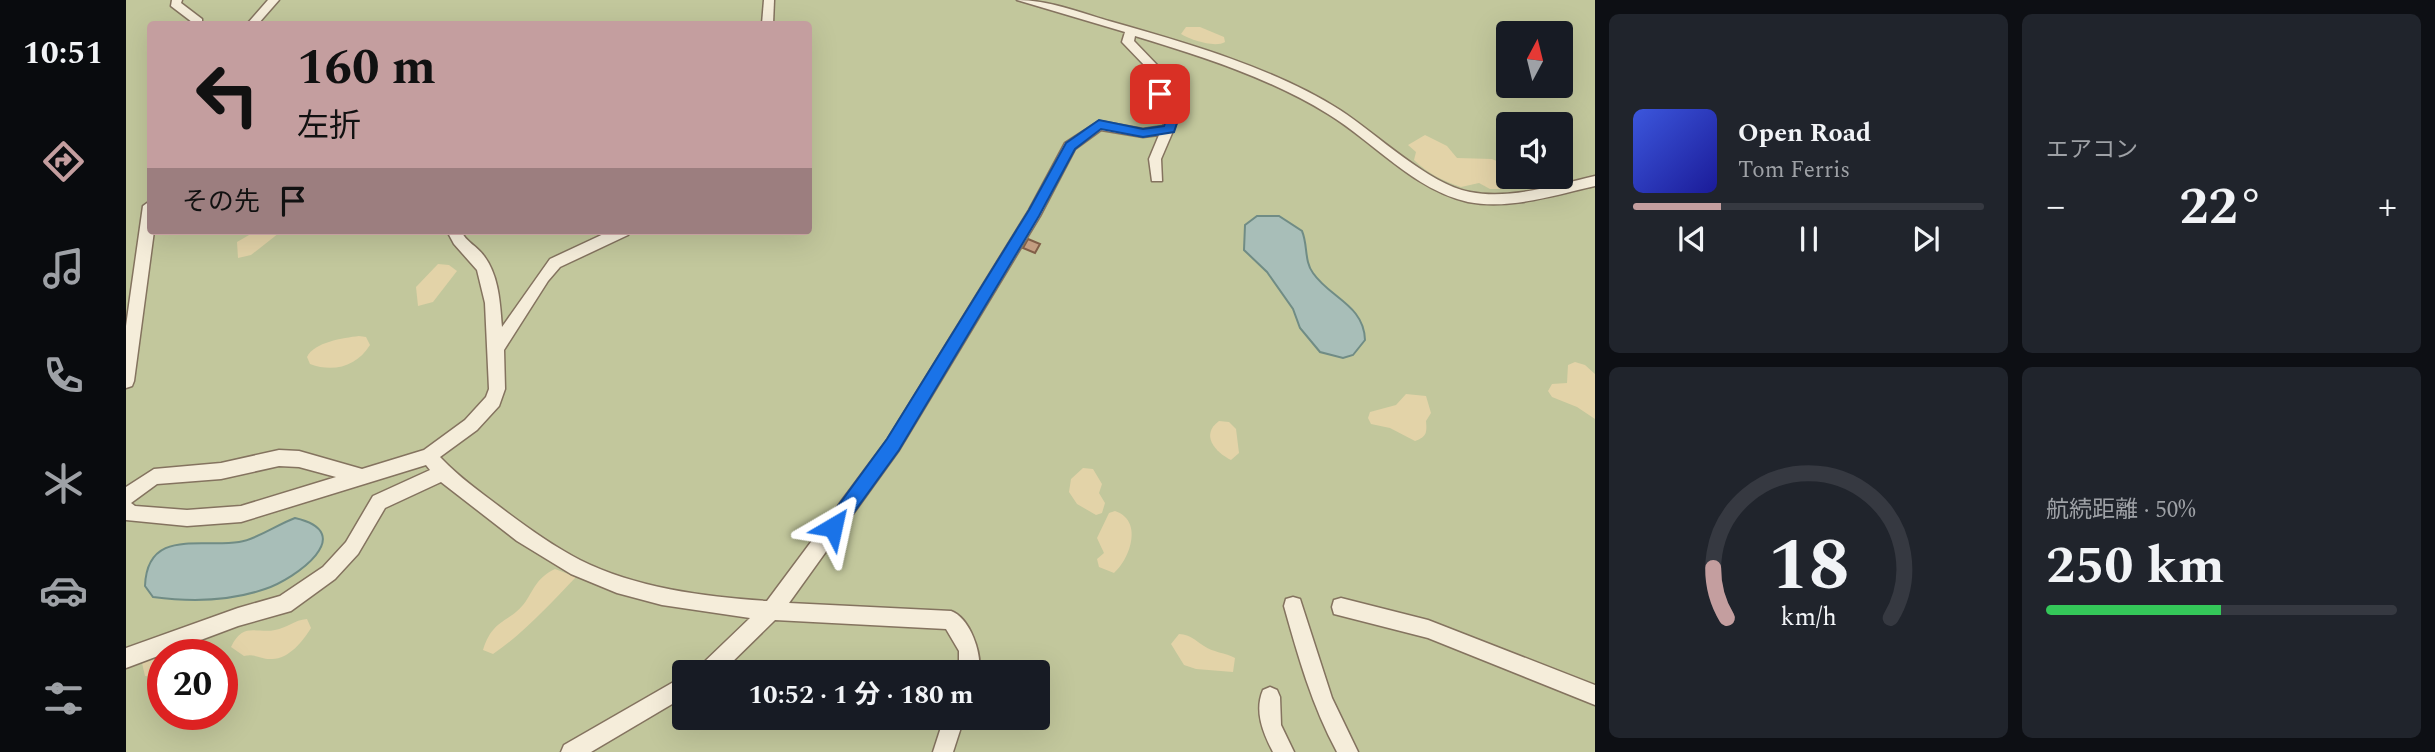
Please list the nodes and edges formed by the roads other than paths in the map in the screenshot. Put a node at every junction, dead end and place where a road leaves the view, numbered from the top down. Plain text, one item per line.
1 (177, 0) edge
2 (254, 0) edge
3 (769, 0) edge
4 (1022, 0) edge
5 (273, 2) edge
6 (194, 21) edge
7 (255, 21) edge
8 (768, 21) edge
9 (1131, 30) junction
10 (1169, 129) junction
11 (1157, 178) dead end
12 (1595, 181) edge
13 (147, 223) edge
14 (455, 235) edge
15 (614, 235) edge
16 (131, 312) edge
17 (496, 349) junction
18 (126, 381) edge
19 (429, 456) junction
20 (442, 473) junction
21 (366, 477) junction
22 (126, 497) edge
23 (126, 509) edge
24 (1293, 606) dead end
25 (1341, 607) dead end
26 (773, 609) junction
27 (126, 658) edge
28 (720, 660) edge
29 (971, 660) edge
30 (672, 693) edge
31 (1595, 695) edge
32 (1270, 696) dead end
33 (950, 730) edge
34 (571, 752) edge
35 (943, 752) edge
36 (1284, 752) edge
37 (1348, 752) edge

1 - 6 lane
2 - 5 lane
3 - 8 lane
4 - 9 lane
5 - 7 lane
9 - 10 lane
9 - 12 lane
10 - 11 lane
10 - 26 lane
13 - 16 lane
14 - 17 lane
15 - 17 lane
16 - 18 lane
17 - 19 lane
19 - 20 lane
19 - 21 lane
20 - 26 lane
20 - 27 lane
21 - 22 lane
21 - 23 lane
24 - 37 lane
25 - 31 lane
26 - 28 lane
26 - 29 lane
30 - 34 lane
32 - 36 lane
33 - 35 lane

